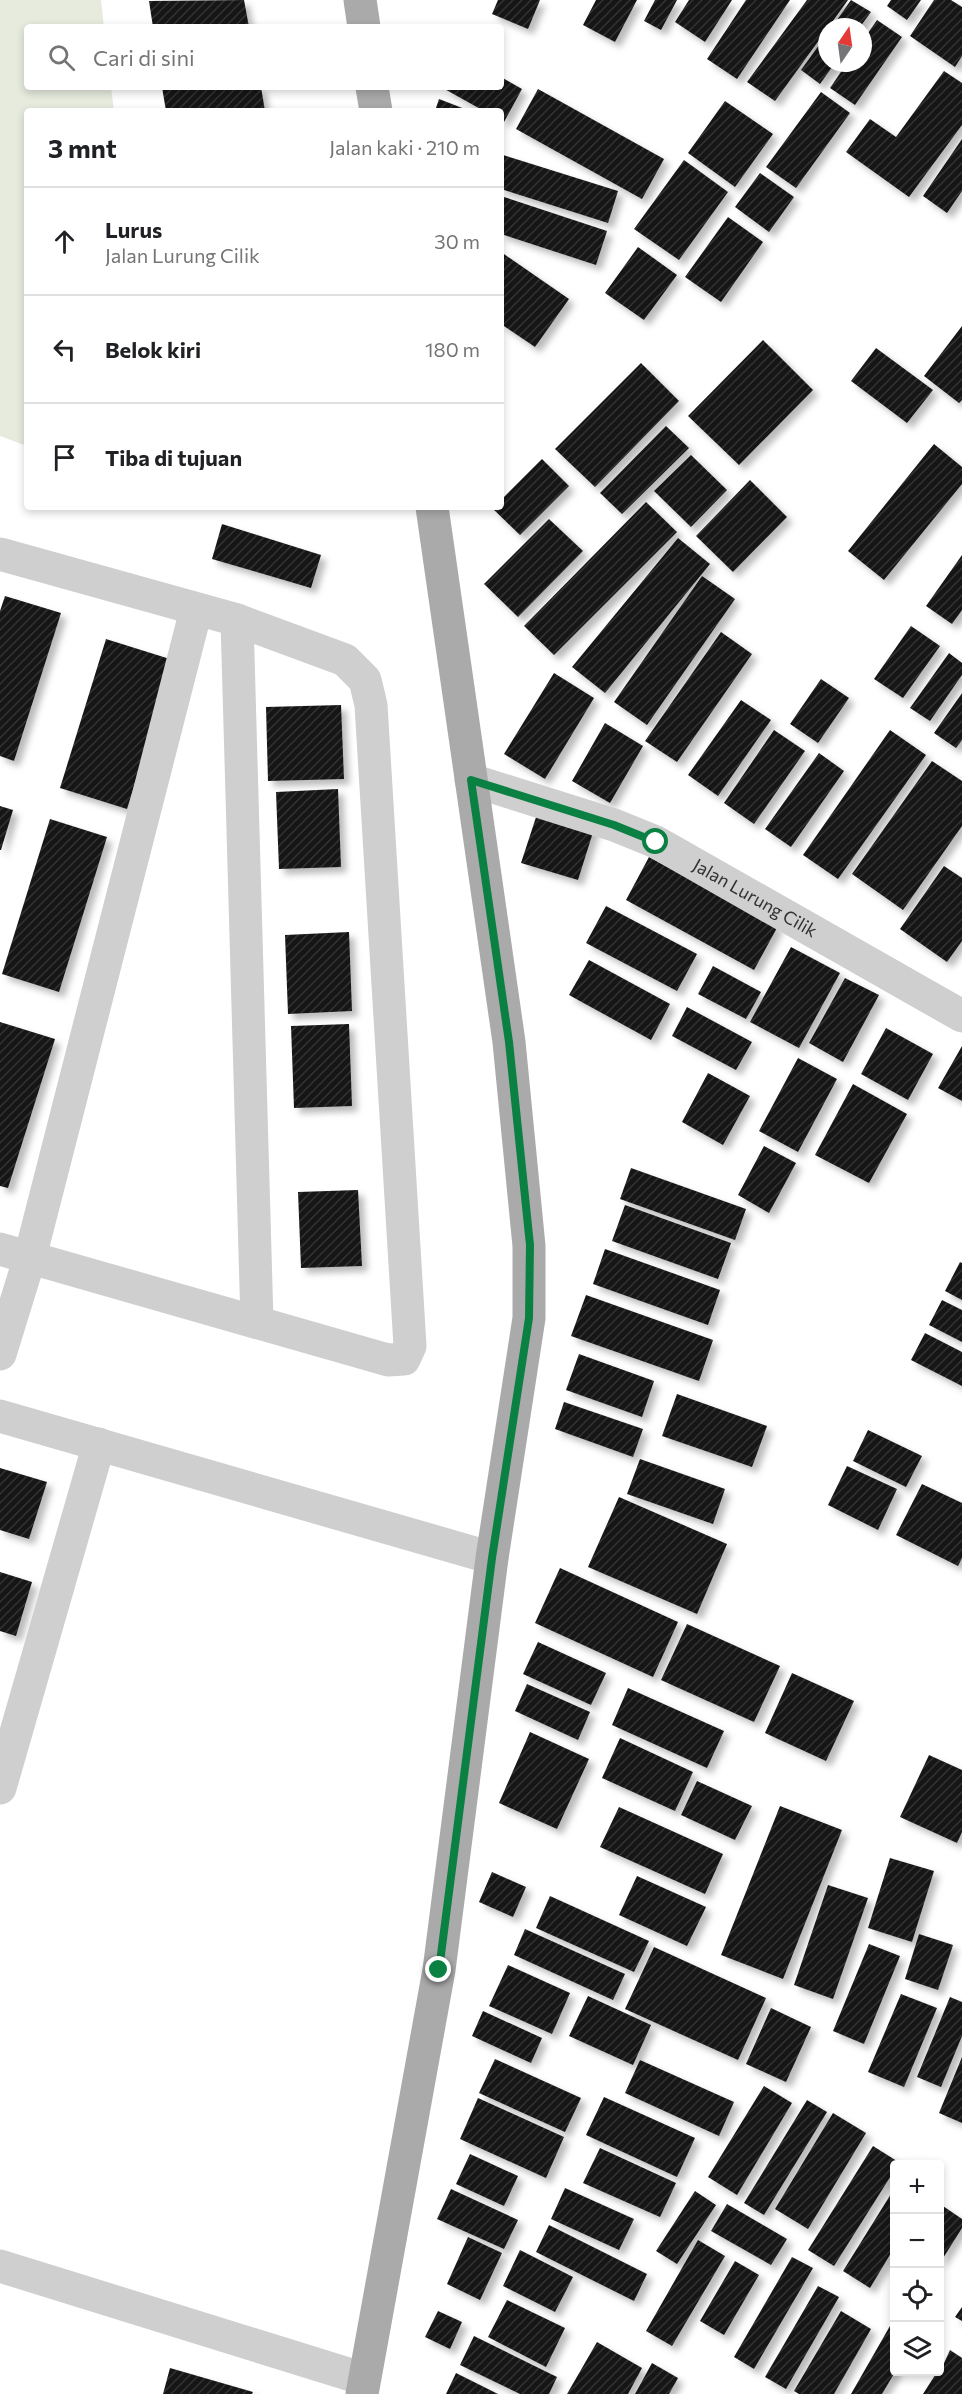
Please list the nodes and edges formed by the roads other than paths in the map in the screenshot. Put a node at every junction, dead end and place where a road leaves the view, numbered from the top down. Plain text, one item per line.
1 (360, 0) edge
2 (364, 24) edge
3 (372, 90) edge
4 (376, 108) edge
5 (432, 510) edge
6 (0, 554) edge
7 (196, 610) junction
8 (237, 620) junction
9 (471, 780) junction
10 (962, 1016) edge
11 (15, 1253) edge
12 (257, 1322) junction
13 (0, 1354) edge
14 (0, 1416) edge
15 (99, 1444) junction
16 (492, 1558) junction
17 (0, 1788) edge
18 (0, 2266) edge
19 (363, 2387) edge

1 - 2 main road
3 - 4 main road
5 - 9 main road
6 - 7 street
7 - 8 street
7 - 11 street
8 - 12 street
8 - 12 street
9 - 10 street, Jalan Lurung Cilik
9 - 16 main road
11 - 12 street
11 - 13 street
14 - 15 street
15 - 16 street
15 - 17 street
16 - 19 main road
18 - 19 street

